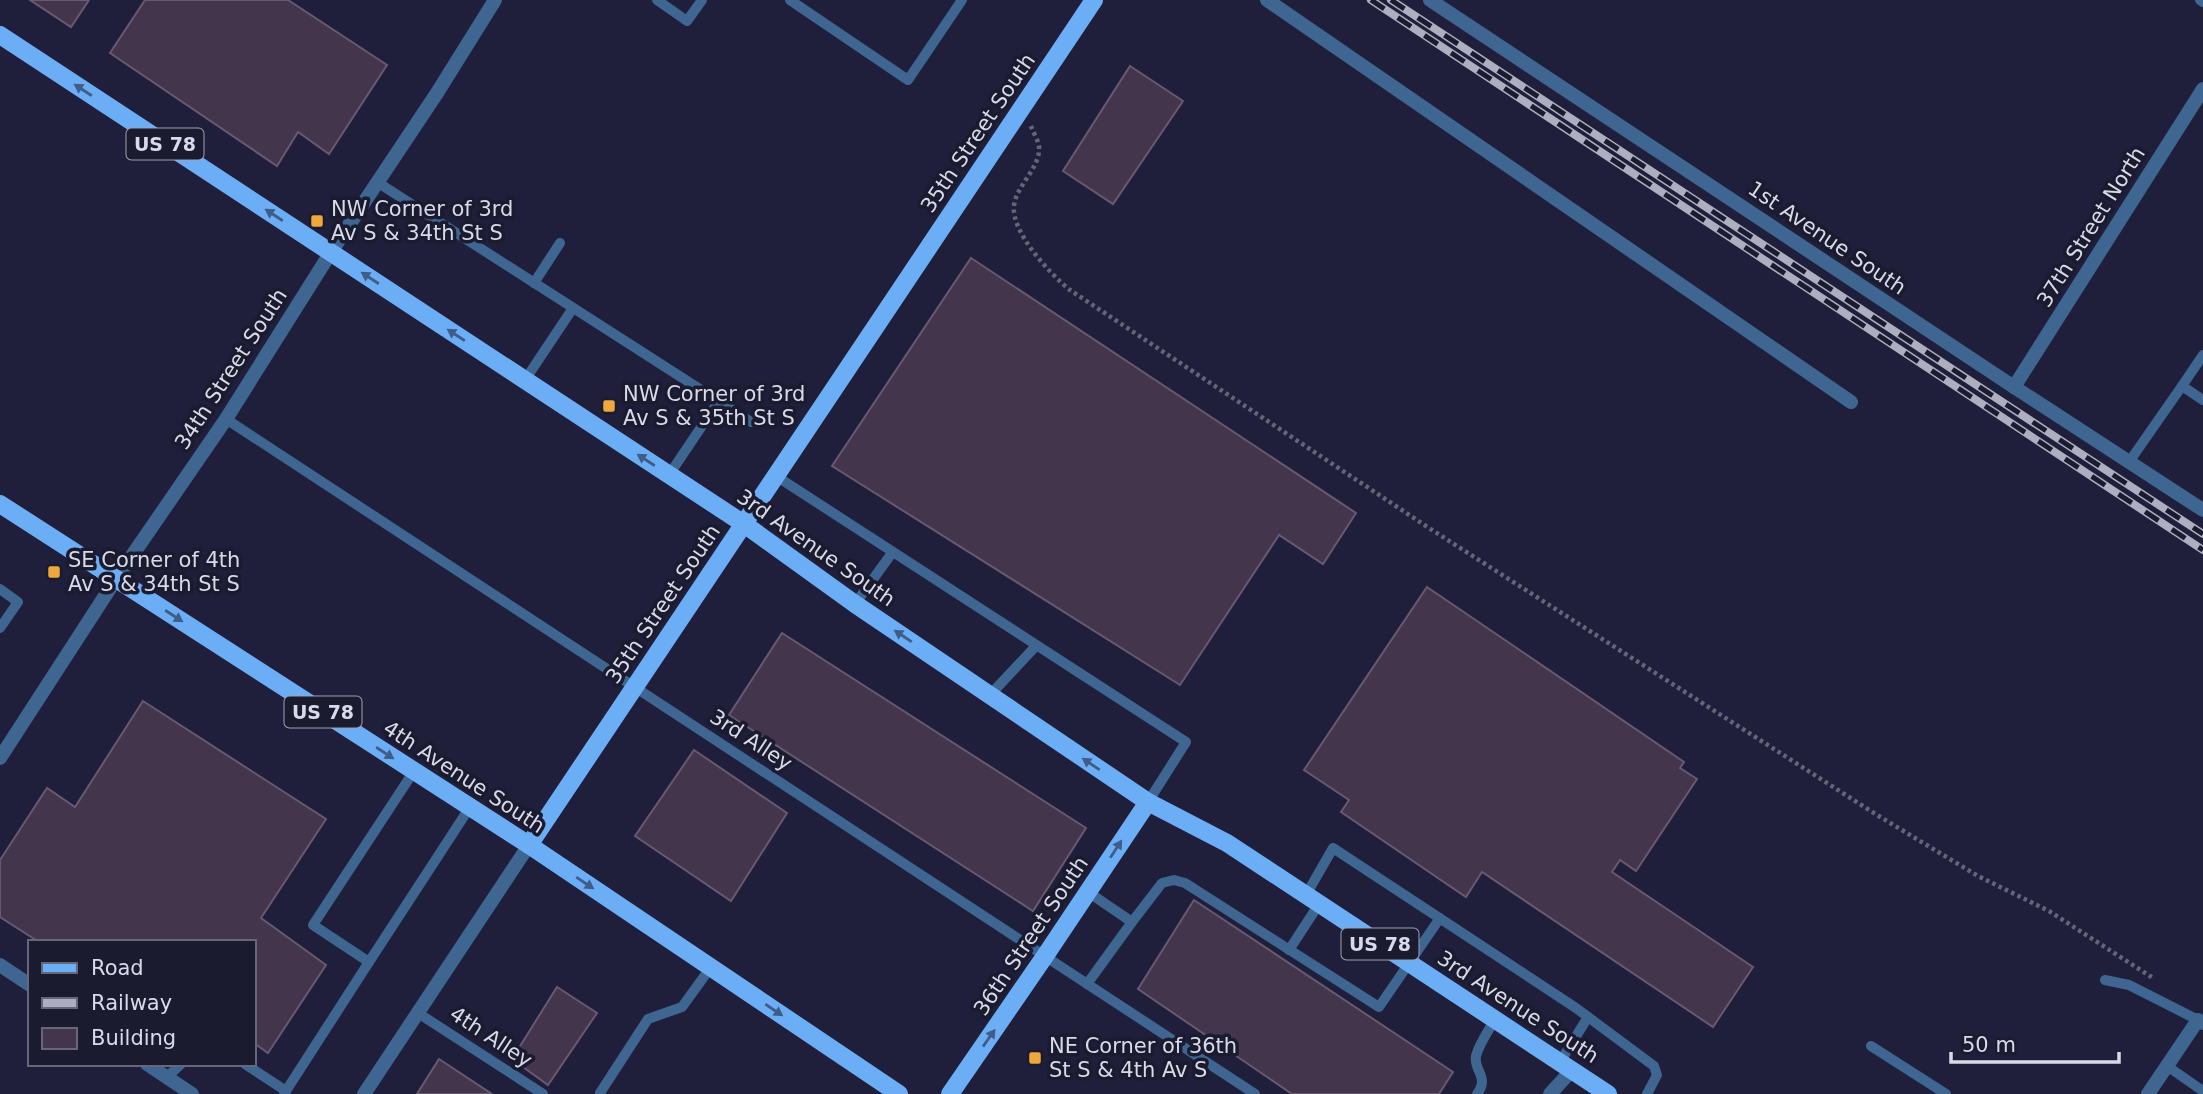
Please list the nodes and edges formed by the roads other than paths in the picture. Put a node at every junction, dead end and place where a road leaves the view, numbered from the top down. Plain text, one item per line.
1 (495, 0) edge
2 (657, 0) edge
3 (702, 0) edge
4 (790, 0) edge
5 (962, 0) edge
6 (1094, 0) edge
7 (1267, 0) edge
8 (1430, 0) edge
9 (0, 35) edge
10 (2203, 89) edge
11 (377, 182) junction
12 (560, 243) dead end
13 (331, 252) junction
14 (534, 284) junction
15 (573, 308) junction
16 (2203, 355) edge
17 (525, 380) junction
18 (2182, 386) junction
19 (2014, 387) junction
20 (2203, 400) edge
21 (718, 402) junction
22 (1850, 402) dead end
23 (226, 419) junction
24 (751, 422) dead end
25 (2129, 462) junction
26 (669, 475) junction
27 (776, 477) junction
28 (0, 504) edge
29 (2203, 510) edge
30 (744, 524) junction
31 (892, 553) junction
32 (116, 579) junction
33 (0, 589) edge
34 (855, 604) junction
35 (0, 628) edge
36 (1036, 646) junction
37 (634, 687) junction
38 (990, 695) junction
39 (0, 758) edge
40 (414, 771) junction
41 (1147, 802) junction
42 (470, 807) junction
43 (529, 845) junction
44 (1088, 892) junction
45 (1313, 900) junction
46 (1440, 918) junction
47 (1132, 922) junction
48 (1290, 950) junction
49 (1045, 956) junction
50 (369, 962) junction
51 (1410, 964) junction
52 (0, 965) edge
53 (711, 967) junction
54 (2105, 980) dead end
55 (28, 984) edge
56 (1087, 984) junction
57 (418, 1013) junction
58 (1588, 1017) junction
59 (1495, 1019) junction
60 (2201, 1021) edge
61 (1871, 1046) dead end
62 (150, 1066) edge
63 (179, 1066) edge
64 (248, 1066) edge
65 (1566, 1066) junction
66 (2167, 1066) junction
67 (167, 1077) junction
68 (2203, 1091) edge
69 (285, 1093) edge
70 (600, 1093) edge
71 (192, 1094) edge
72 (364, 1094) edge
73 (543, 1094) edge
74 (899, 1094) edge
75 (950, 1094) edge
76 (1255, 1094) edge
77 (1477, 1094) edge
78 (1550, 1094) edge
79 (1608, 1094) edge
80 (1647, 1094) edge
81 (1946, 1094) edge
82 (2148, 1094) edge

1 - 11 street, 34th Street South
2 - 3 lane
4 - 5 lane
6 - 27 main road, 35th Street South
7 - 22 street
8 - 19 street, 1st Avenue South
13 -> 9 main road, 3rd Avenue South / US 78
10 - 19 street, 37th Street North
11 - 13 street, 34th Street South
11 - 14 lane
12 - 14 lane
17 -> 13 main road, 3rd Avenue South / US 78
13 - 23 street, 34th Street South
14 - 15 lane
15 - 17 lane
15 - 21 lane
16 - 18 lane
26 -> 17 main road, 3rd Avenue South / US 78
18 - 20 lane
18 - 25 lane
19 - 25 street, 1st Avenue South
21 - 24 lane
21 - 26 lane
23 - 32 street, 34th Street South
23 - 37 lane, 3rd Alley
25 - 29 street, 1st Avenue South
26 - 30 main road, 3rd Avenue South / US 78
27 - 30 main road, 35th Street South
27 - 31 lane
28 - 32 main road, 4th Avenue South / US 78
30 - 34 main road, 3rd Avenue South / US 78
30 - 37 main road, 35th Street South
31 - 34 lane
31 - 36 lane
32 - 39 street, 34th Street South
32 -> 40 main road, 4th Avenue South / US 78
33 - 35 lane
38 -> 34 main road, 3rd Avenue South / US 78
36 - 38 lane
36 - 41 lane
37 - 43 main road, 35th Street South
37 - 49 lane, 3rd Alley
41 -> 38 main road, 3rd Avenue South / US 78
40 - 42 main road, 4th Avenue South / US 78
40 - 50 lane
44 -> 41 main road, 36th Street South
41 - 45 main road, 3rd Avenue South / US 78
42 - 43 main road, 4th Avenue South / US 78
42 - 50 lane
43 -> 53 main road, 4th Avenue South / US 78
43 - 57 street, 35th Street South
44 - 47 lane
44 - 49 main road, 36th Street South
45 - 46 lane
45 - 48 lane
45 - 51 main road, 3rd Avenue South / US 78
46 - 51 lane
46 - 58 lane
47 - 48 lane
47 - 56 lane
48 - 51 lane
49 - 56 lane, 3rd Alley
75 -> 49 main road, 36th Street South
50 - 69 lane
51 - 59 main road, 3rd Avenue South / US 78
52 - 55 street
53 - 70 lane
53 -> 74 main road, 4th Avenue South / US 78
54 - 60 lane
56 - 76 lane, 3rd Alley
57 - 72 street, 35th Street South
57 - 73 lane, 4th Alley
58 - 65 lane
58 - 80 lane
59 - 65 main road, 3rd Avenue South / US 78
59 - 77 lane
60 - 66 street
61 - 81 lane
62 - 67 street
63 - 67 lane
64 - 69 lane
65 - 78 street
65 - 79 main road, 3rd Avenue South / US 78
66 - 68 lane
66 - 82 street
67 - 71 street

